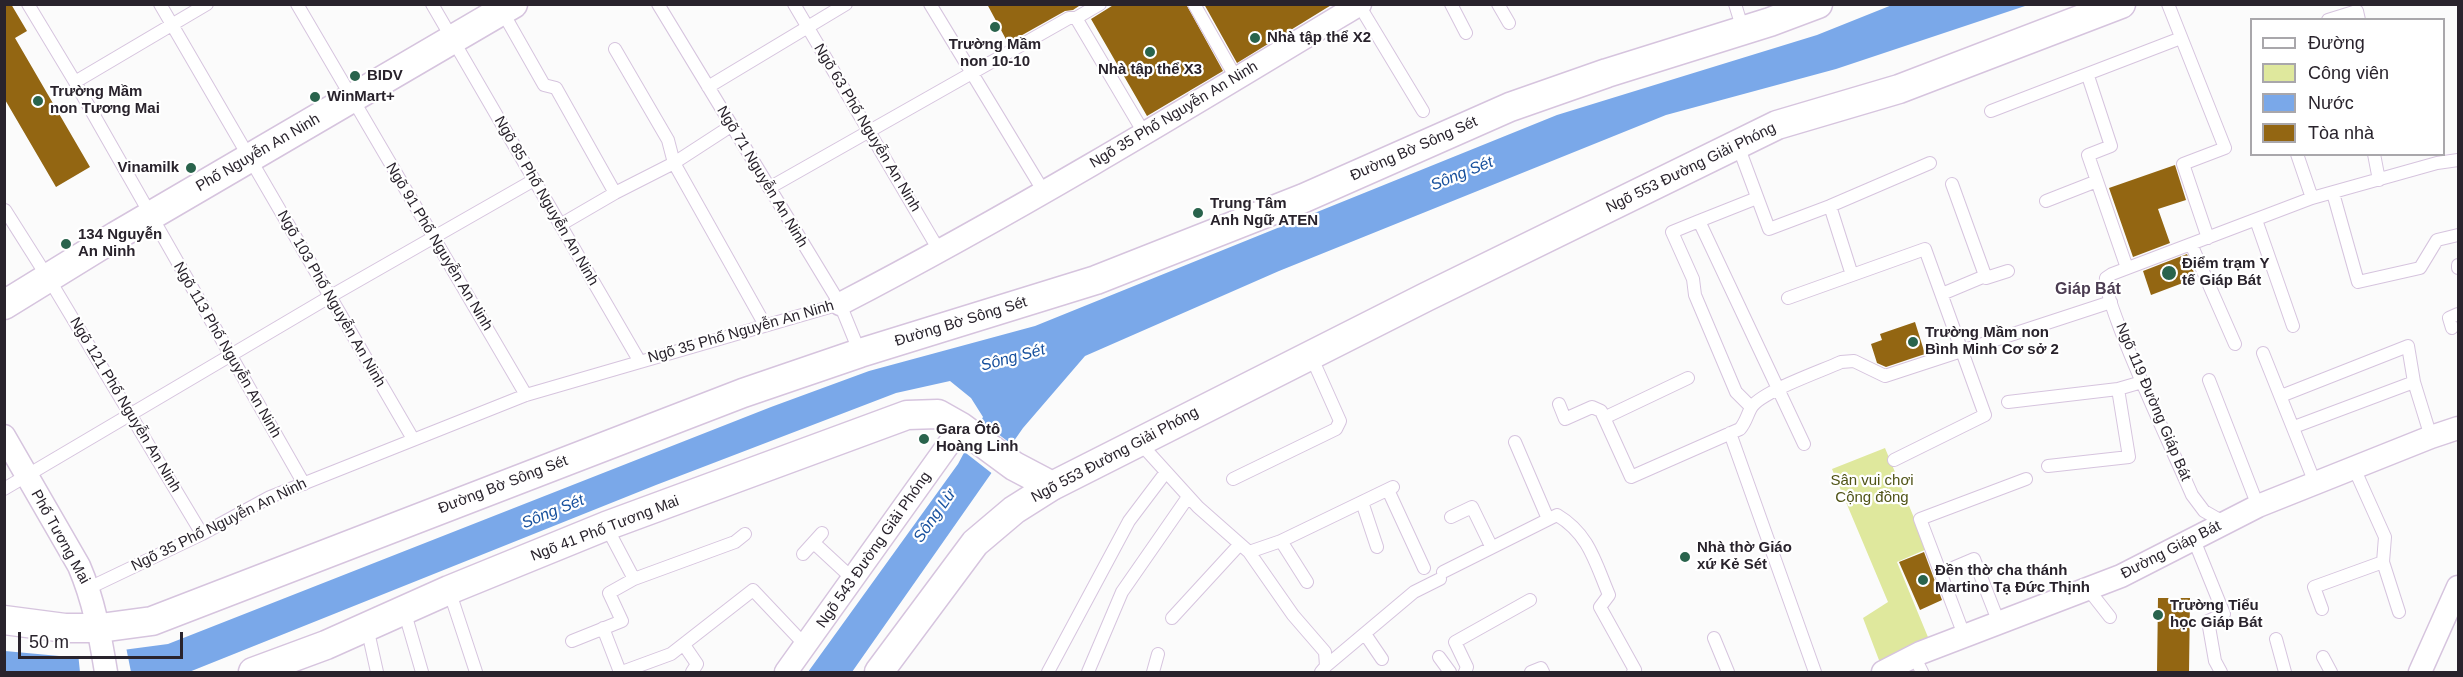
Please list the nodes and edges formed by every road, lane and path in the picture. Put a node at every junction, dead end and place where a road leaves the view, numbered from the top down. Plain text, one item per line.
1 (28, 4) edge
2 (160, 4) edge
3 (207, 4) edge
4 (297, 4) edge
5 (432, 4) edge
6 (658, 4) edge
7 (794, 4) edge
8 (846, 4) edge
9 (930, 4) edge
10 (1100, 4) edge
11 (1194, 4) edge
12 (1451, 4) edge
13 (1498, 4) edge
14 (1818, 4) edge
15 (2121, 4) edge
16 (2169, 4) edge
17 (1359, 5) edge
18 (508, 8) edge
19 (2358, 12) edge
20 (1739, 17) edge
21 (1076, 18) junction
22 (2336, 18) edge
23 (1509, 23) dead end
24 (172, 25) junction
25 (807, 28) junction
26 (1466, 33) dead end
27 (2181, 38) junction
28 (452, 40) junction
29 (615, 49) dead end
30 (973, 73) junction
31 (2088, 76) junction
32 (1236, 78) junction
33 (75, 82) junction
34 (708, 87) junction
35 (352, 98) junction
36 (1424, 111) dead end
37 (1991, 111) dead end
38 (731, 126) junction
39 (869, 131) junction
40 (1144, 133) junction
41 (1737, 143) junction
42 (2298, 156) edge
43 (2374, 156) edge
44 (249, 159) junction
45 (2458, 160) edge
46 (674, 163) junction
47 (1930, 163) dead end
48 (534, 180) junction
49 (2379, 180) junction
50 (2097, 181) junction
51 (1952, 184) dead end
52 (769, 189) junction
53 (1044, 192) junction
54 (615, 193) junction
55 (2333, 193) junction
56 (1756, 198) junction
57 (2312, 198) junction
58 (2046, 201) dead end
59 (1830, 206) junction
60 (5, 210) edge
61 (150, 216) junction
62 (2256, 220) junction
63 (1699, 221) junction
64 (560, 225) junction
65 (2458, 235) edge
66 (434, 238) junction
67 (2208, 238) junction
68 (2191, 244) junction
69 (940, 252) junction
70 (2127, 268) junction
71 (2008, 271) dead end
72 (1852, 275) junction
73 (1985, 276) junction
74 (48, 277) junction
75 (1942, 294) junction
76 (331, 296) junction
77 (1788, 298) dead end
78 (2111, 302) junction
79 (840, 304) junction
80 (4, 305) edge
81 (2458, 314) edge
82 (765, 325) junction
83 (2293, 326) dead end
84 (2452, 328) dead end
85 (2235, 344) dead end
86 (1961, 351) junction
87 (860, 353) junction
88 (2264, 353) dead end
89 (1311, 356) junction
90 (230, 357) junction
91 (640, 362) junction
92 (1688, 378) dead end
93 (2209, 380) dead end
94 (2142, 382) junction
95 (2414, 382) junction
96 (1780, 389) junction
97 (2118, 389) junction
98 (526, 395) junction
99 (2281, 396) junction
100 (2008, 402) dead end
101 (1558, 404) dead end
102 (1751, 407) junction
103 (131, 416) junction
104 (1606, 417) junction
105 (961, 427) junction
106 (2294, 427) junction
107 (2458, 428) edge
108 (1730, 433) junction
109 (4, 436) edge
110 (2432, 437) junction
111 (413, 439) junction
112 (1138, 441) junction
113 (1515, 442) dead end
114 (1804, 444) dead end
115 (1894, 460) dead end
116 (2048, 465) dead end
117 (2354, 468) junction
118 (1166, 472) junction
119 (27, 476) junction
120 (1233, 479) dead end
121 (2026, 479) dead end
122 (2315, 483) junction
123 (304, 484) junction
124 (1052, 486) junction
125 (4, 489) edge
126 (1188, 497) junction
127 (1362, 502) junction
128 (2258, 506) junction
129 (1451, 518) dead end
130 (1548, 519) junction
131 (2225, 523) junction
132 (606, 526) junction
133 (202, 534) junction
134 (745, 534) dead end
135 (2194, 540) junction
136 (1281, 541) junction
137 (1491, 546) junction
138 (1377, 547) dead end
139 (1244, 548) junction
140 (803, 554) dead end
141 (2383, 562) junction
142 (1424, 568) dead end
143 (1941, 573) junction
144 (634, 579) junction
145 (854, 580) junction
146 (1307, 582) dead end
147 (2458, 587) edge
148 (89, 588) junction
149 (2088, 589) junction
150 (449, 590) junction
151 (1530, 600) dead end
152 (2322, 609) dead end
153 (404, 610) junction
154 (2399, 612) dead end
155 (2110, 617) dead end
156 (1172, 618) dead end
157 (4, 620) edge
158 (1999, 623) junction
159 (367, 627) junction
160 (603, 628) junction
161 (1365, 634) junction
162 (100, 635) junction
163 (1964, 635) junction
164 (1714, 638) dead end
165 (2276, 639) dead end
166 (573, 641) dead end
167 (684, 645) junction
168 (806, 646) junction
169 (1158, 654) dead end
170 (1439, 657) dead end
171 (2323, 657) dead end
172 (1382, 659) dead end
173 (1918, 664) edge
174 (1324, 669) edge
175 (885, 670) edge
176 (106, 672) edge
177 (252, 672) edge
178 (378, 672) edge
179 (422, 672) edge
180 (476, 672) edge
181 (621, 672) edge
182 (692, 672) edge
183 (786, 672) edge
184 (1048, 672) edge
185 (1088, 672) edge
186 (1153, 672) edge
187 (1450, 672) edge
188 (1465, 672) edge
189 (1531, 672) edge
190 (1543, 672) edge
191 (1634, 672) edge
192 (1728, 672) edge
193 (1815, 672) edge
194 (1883, 672) edge
195 (2221, 672) edge
196 (2284, 672) edge
197 (2331, 672) edge
198 (2420, 672) edge

1 - 33 lane, Ngõ 113 Phố Nguyễn An Ninh
2 - 24 lane, Ngõ 103 Phố Nguyễn An Ninh
3 - 24 lane
4 - 35 lane, Ngõ 91 Phố Nguyễn An Ninh
5 - 28 lane, Ngõ 85 Phố Nguyễn An Ninh
6 - 34 lane, Ngõ 71 Nguyễn An Ninh
7 - 25 lane, Ngõ 63 Phố Nguyễn An Ninh
8 - 25 lane
9 - 30 lane
10 - 21 lane
11 - 32 lane
12 - 26 lane
13 - 23 lane
14 - 20 street, Đường Bờ Sông Sét
15 - 41 street, Ngõ 553 Đường Giải Phóng
16 - 27 lane
17 - 32 street, Ngõ 35 Phố Nguyễn An Ninh
17 - 36 lane
18 - 28 street, Phố Nguyễn An Ninh
18 - 54 lane
19 - 22 lane
20 - 87 street, Đường Bờ Sông Sét
21 - 30 lane
21 - 40 lane
24 - 33 lane
24 - 44 lane, Ngõ 103 Phố Nguyễn An Ninh
25 - 34 lane
25 - 39 lane, Ngõ 63 Phố Nguyễn An Ninh
27 - 31 lane
27 - 67 lane
28 - 35 street, Phố Nguyễn An Ninh
28 - 48 lane, Ngõ 85 Phố Nguyễn An Ninh
29 - 46 lane
30 - 39 lane
30 - 53 lane
31 - 37 lane
31 - 50 lane
32 - 40 street, Ngõ 35 Phố Nguyễn An Ninh
33 - 61 lane, Ngõ 113 Phố Nguyễn An Ninh
34 - 38 lane, Ngõ 71 Nguyễn An Ninh
35 - 44 street, Phố Nguyễn An Ninh
35 - 66 lane, Ngõ 91 Phố Nguyễn An Ninh
38 - 46 lane
38 - 52 lane, Ngõ 71 Nguyễn An Ninh
39 - 52 lane
39 - 69 lane, Ngõ 63 Phố Nguyễn An Ninh
40 - 53 street, Ngõ 35 Phố Nguyễn An Ninh
41 - 56 lane
41 - 89 street, Ngõ 553 Đường Giải Phóng
42 - 57 lane
43 - 49 lane
44 - 61 street, Phố Nguyễn An Ninh
44 - 76 lane, Ngõ 103 Phố Nguyễn An Ninh
45 - 49 lane, Ngõ 119 Đường Giáp Bát
46 - 54 lane
46 - 82 lane
47 - 59 lane
48 - 64 lane, Ngõ 85 Phố Nguyễn An Ninh
48 - 66 lane
49 - 55 lane, Ngõ 119 Đường Giáp Bát
50 - 58 lane
50 - 70 lane
51 - 73 lane
52 - 79 lane, Ngõ 71 Nguyễn An Ninh
53 - 69 street, Ngõ 35 Phố Nguyễn An Ninh
54 - 64 lane
55 - 57 lane, Ngõ 119 Đường Giáp Bát
55 - 65 lane
56 - 59 lane
56 - 63 lane
57 - 62 lane, Ngõ 119 Đường Giáp Bát
59 - 72 lane
60 - 74 lane, Ngõ 121 Phố Nguyễn An Ninh
61 - 74 street, Phố Nguyễn An Ninh
61 - 90 lane, Ngõ 113 Phố Nguyễn An Ninh
62 - 67 lane, Ngõ 119 Đường Giáp Bát
62 - 83 lane
63 - 96 lane
63 - 102 lane
64 - 91 lane, Ngõ 85 Phố Nguyễn An Ninh
66 - 76 lane
66 - 98 lane, Ngõ 91 Phố Nguyễn An Ninh
67 - 68 lane, Ngõ 119 Đường Giáp Bát
68 - 70 lane, Ngõ 119 Đường Giáp Bát
68 - 85 lane
69 - 79 street, Ngõ 35 Phố Nguyễn An Ninh
70 - 78 lane, Ngõ 119 Đường Giáp Bát
71 - 73 lane
72 - 75 lane
72 - 77 lane
73 - 75 lane
74 - 80 street, Phố Nguyễn An Ninh
74 - 103 lane, Ngõ 121 Phố Nguyễn An Ninh
75 - 86 lane
76 - 90 lane
76 - 111 lane, Ngõ 103 Phố Nguyễn An Ninh
78 - 86 lane
78 - 94 lane, Ngõ 119 Đường Giáp Bát
79 - 82 lane, Ngõ 35 Phố Nguyễn An Ninh
79 - 87 lane, Ngõ 71 Nguyễn An Ninh
81 - 84 lane
82 - 91 lane, Ngõ 35 Phố Nguyễn An Ninh
86 - 96 lane
86 - 115 lane
87 - 162 street, Đường Bờ Sông Sét
88 - 99 lane
89 - 112 street, Ngõ 553 Đường Giải Phóng
89 - 120 lane
90 - 103 lane
90 - 123 lane, Ngõ 113 Phố Nguyễn An Ninh
91 - 98 lane, Ngõ 35 Phố Nguyễn An Ninh
92 - 104 lane
93 - 128 lane
94 - 97 lane
94 - 131 lane, Ngõ 119 Đường Giáp Bát
95 - 99 lane
95 - 106 lane
95 - 110 lane
96 - 102 lane
96 - 114 lane
97 - 100 lane
97 - 116 lane
98 - 111 lane, Ngõ 35 Phố Nguyễn An Ninh
99 - 106 lane
101 - 104 lane
102 - 108 lane
103 - 119 lane
103 - 133 lane, Ngõ 121 Phố Nguyễn An Ninh
104 - 108 lane
105 - 124 street, Ngõ 41 Phố Tương Mai
105 - 132 street, Ngõ 41 Phố Tương Mai
105 - 145 street, Ngõ 543 Đường Giải Phóng
106 - 122 lane
107 - 110 street, Đường Giáp Bát
108 - 193 lane
109 - 119 street, Phố Tương Mai
110 - 117 street, Đường Giáp Bát
111 - 123 lane, Ngõ 35 Phố Nguyễn An Ninh
112 - 118 lane
112 - 124 street, Ngõ 553 Đường Giải Phóng
113 - 130 lane
117 - 122 street, Đường Giáp Bát
117 - 141 lane
118 - 126 lane
118 - 184 lane
119 - 125 lane
119 - 148 street, Phố Tương Mai
121 - 143 lane
122 - 128 street, Đường Giáp Bát
123 - 133 lane, Ngõ 35 Phố Nguyễn An Ninh
124 - 175 street, Ngõ 553 Đường Giải Phóng
126 - 139 lane
126 - 185 lane
127 - 136 lane
127 - 138 lane
127 - 142 lane
128 - 131 street, Đường Giáp Bát
129 - 137 lane
130 - 137 lane
130 - 191 lane
131 - 135 street, Đường Giáp Bát
132 - 144 lane
132 - 150 street, Ngõ 41 Phố Tương Mai
133 - 148 lane, Ngõ 35 Phố Nguyễn An Ninh
134 - 144 lane
135 - 149 street, Đường Giáp Bát
135 - 195 lane
136 - 139 lane
136 - 146 lane
137 - 161 lane
139 - 156 lane
139 - 174 lane
140 - 145 lane
141 - 152 lane
141 - 154 lane
143 - 158 lane
143 - 163 lane
144 - 160 lane
145 - 168 street, Ngõ 543 Đường Giải Phóng
147 - 198 street
148 - 162 street, Phố Tương Mai
149 - 155 lane
149 - 158 street, Đường Giáp Bát
150 - 153 street, Ngõ 41 Phố Tương Mai
150 - 180 lane
151 - 188 lane
153 - 159 street, Ngõ 41 Phố Tương Mai
153 - 179 lane
157 - 162 street, Đường Bờ Sông Sét
158 - 163 street, Đường Giáp Bát
159 - 177 street, Ngõ 41 Phố Tương Mai
159 - 178 lane
160 - 166 lane
160 - 181 lane
161 - 172 lane
161 - 174 lane
162 - 176 street, Phố Tương Mai
163 - 173 street, Đường Giáp Bát
164 - 192 lane
165 - 196 lane
167 - 168 lane
167 - 181 lane
167 - 182 lane
168 - 183 street, Ngõ 543 Đường Giải Phóng
169 - 186 lane
170 - 187 lane
171 - 197 lane
173 - 194 street, Đường Giáp Bát
189 - 190 lane

